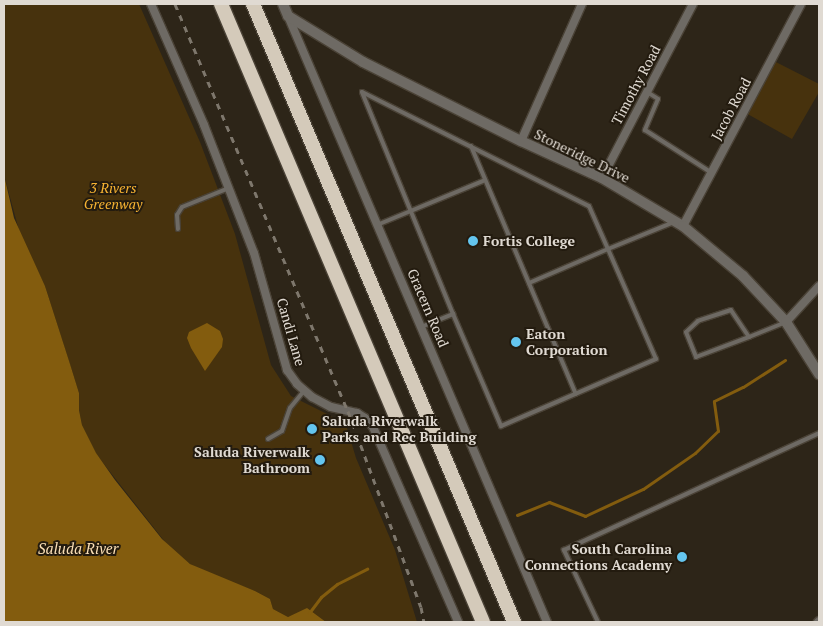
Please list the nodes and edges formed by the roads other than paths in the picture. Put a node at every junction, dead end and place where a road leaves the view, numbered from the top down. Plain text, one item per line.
1 (151, 4) edge
2 (221, 4) edge
3 (253, 4) edge
4 (283, 4) edge
5 (582, 4) edge
6 (693, 4) edge
7 (800, 4) edge
8 (288, 16) junction
9 (647, 92) junction
10 (521, 141) junction
11 (471, 146) junction
12 (712, 173) junction
13 (602, 178) junction
14 (485, 180) junction
15 (229, 188) junction
16 (411, 211) junction
17 (680, 224) junction
18 (378, 225) junction
19 (178, 229) dead end
20 (608, 249) junction
21 (529, 282) junction
22 (819, 286) edge
23 (454, 314) junction
24 (786, 322) junction
25 (421, 327) junction
26 (749, 337) junction
27 (819, 374) edge
28 (304, 391) junction
29 (576, 394) junction
30 (819, 433) edge
31 (268, 439) dead end
32 (514, 621) edge
33 (458, 622) edge
34 (483, 622) edge
35 (547, 622) edge
36 (598, 622) edge

1 - 15 street, Candi Lane
2 - 34 highway
3 - 32 highway
4 - 8 street, Gracern Road
5 - 10 street
6 - 9 street, Timothy Road
7 - 12 street, Jacob Road
8 - 10 street, Stoneridge Drive
8 - 18 street, Gracern Road
9 - 12 lane
9 - 13 street, Timothy Road
10 - 13 street, Stoneridge Drive
11 - 14 lane
11 - 16 lane
11 - 20 lane
12 - 17 street, Jacob Road
13 - 17 street, Stoneridge Drive
14 - 16 lane
14 - 21 lane
15 - 19 lane
15 - 28 street, Candi Lane
16 - 18 lane
16 - 23 lane
17 - 20 lane
17 - 24 street, Stoneridge Drive
18 - 25 street, Gracern Road
20 - 21 lane
20 - 29 lane
21 - 29 lane
22 - 24 street
23 - 25 lane
23 - 29 lane
24 - 26 lane
24 - 27 street, Stoneridge Drive
25 - 35 street, Gracern Road
26 - 26 lane
28 - 31 lane
28 - 33 street, Candi Lane
30 - 36 lane

